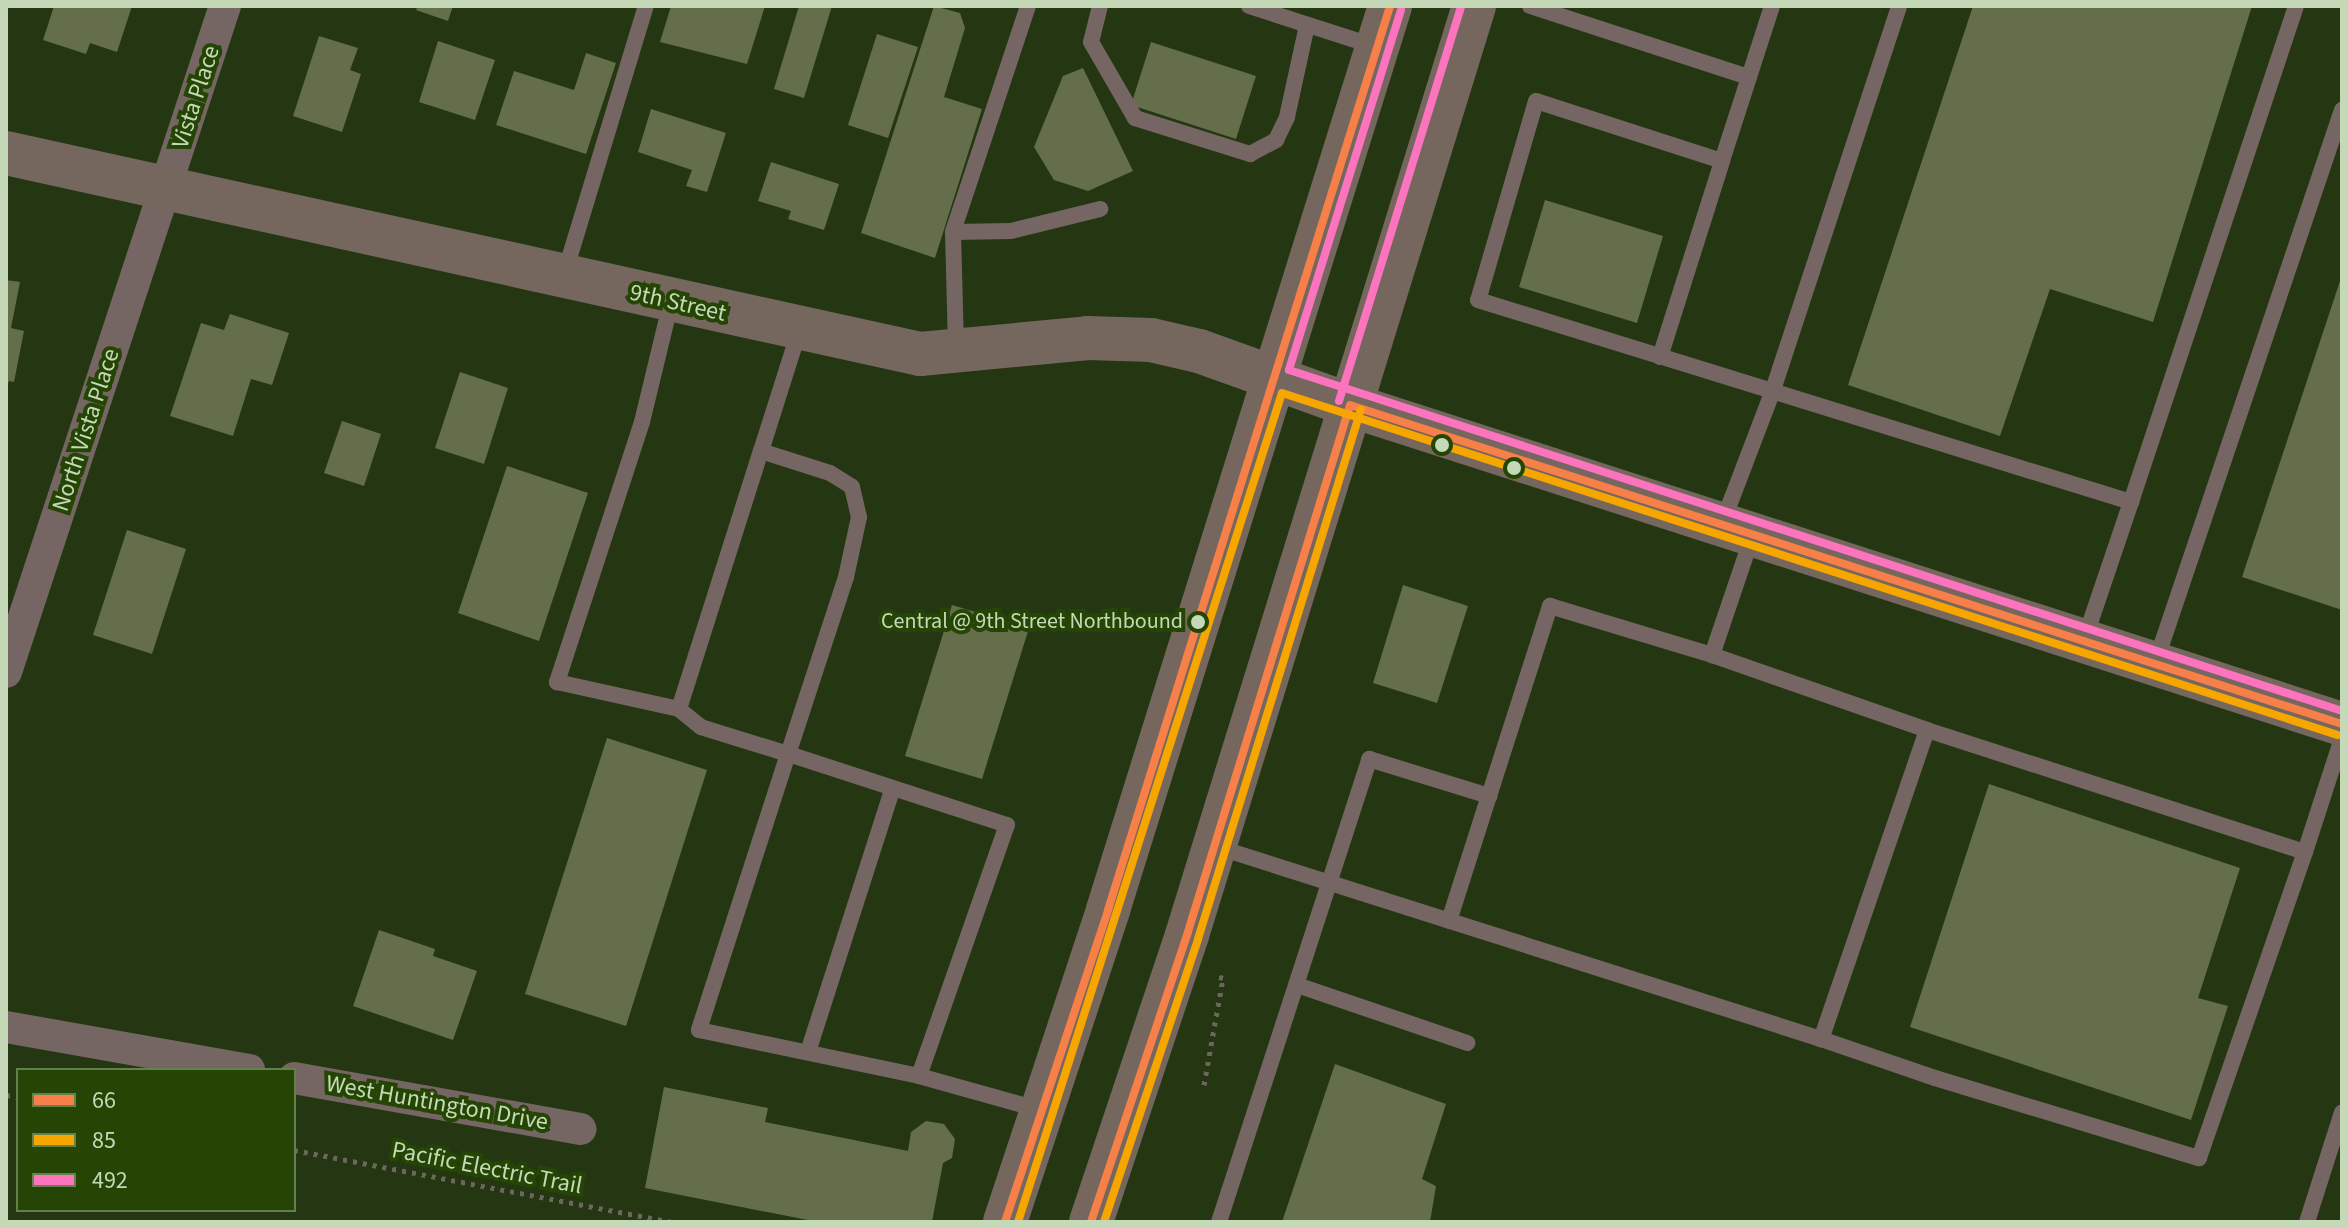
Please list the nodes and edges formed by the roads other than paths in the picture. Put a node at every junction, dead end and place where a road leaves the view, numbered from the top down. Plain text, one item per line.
1 (225, 6) edge
2 (646, 6) edge
3 (1028, 6) edge
4 (1100, 6) edge
5 (1249, 6) edge
6 (1390, 6) edge
7 (1474, 6) edge
8 (1530, 6) edge
9 (1772, 6) edge
10 (1899, 6) edge
11 (2296, 6) edge
12 (1307, 25) junction
13 (1377, 47) junction
14 (1749, 77) junction
15 (2342, 110) edge
16 (6, 153) edge
17 (1722, 161) junction
18 (166, 189) junction
19 (1100, 209) dead end
20 (953, 232) junction
21 (563, 278) junction
22 (671, 302) junction
23 (799, 331) junction
24 (956, 352) junction
25 (1660, 357) junction
26 (1274, 378) junction
27 (1772, 393) junction
28 (1350, 405) junction
29 (761, 451) junction
30 (2131, 502) junction
31 (1737, 531) junction
32 (2083, 644) junction
33 (1712, 655) junction
34 (2155, 664) junction
35 (6, 672) edge
36 (679, 709) junction
37 (2342, 724) edge
38 (1927, 730) junction
39 (2342, 738) edge
40 (788, 754) junction
41 (893, 788) junction
42 (1489, 796) junction
43 (1214, 846) junction
44 (2305, 852) junction
45 (1331, 883) junction
46 (1449, 921) junction
47 (1297, 985) junction
48 (6, 1027) edge
49 (1821, 1039) junction
50 (1467, 1043) dead end
51 (808, 1052) junction
52 (238, 1068) edge
53 (919, 1076) junction
54 (296, 1078) edge
55 (1042, 1111) junction
56 (2342, 1112) edge
57 (580, 1129) dead end
58 (1005, 1222) edge
59 (1091, 1222) edge
60 (1219, 1222) edge
61 (2307, 1222) edge

1 - 18 street, Vista Place
2 - 21 lane
3 - 20 lane
4 - 12 lane
5 - 12 lane
6 - 13 main road
7 - 28 main road
8 - 14 lane
9 - 14 lane
10 - 27 lane
11 - 30 lane
12 - 13 lane
13 - 26 main road
14 - 17 lane
15 - 34 lane
16 - 18 main road, 9th Street
17 - 25 lane
17 - 25 lane
18 - 21 main road, 9th Street
18 - 35 street, North Vista Place
19 - 20 lane
20 - 24 lane
21 - 22 main road, 9th Street
22 - 23 main road, 9th Street
22 - 36 lane
23 - 24 main road, 9th Street
23 - 29 lane
24 - 26 main road, 9th Street
25 - 27 lane
26 - 28 main road, 9th Street
26 - 55 main road
27 - 30 lane
27 - 31 lane
28 - 31 main road, 9th Street
28 - 43 main road
29 - 36 lane
29 - 40 lane
30 - 32 lane
31 - 32 main road, 9th Street
31 - 33 lane
32 - 34 main road, 9th Street
33 - 38 lane
33 - 42 lane
34 - 37 main road, 9th Street
36 - 40 lane
38 - 44 lane
38 - 49 lane
39 - 44 lane
40 - 41 lane
40 - 51 lane
41 - 51 lane
41 - 53 lane
42 - 45 lane
42 - 46 lane
43 - 45 lane
43 - 59 main road
44 - 49 lane
45 - 46 lane
45 - 47 lane
46 - 49 lane
47 - 50 lane
47 - 60 lane
48 - 52 street
51 - 53 lane
53 - 55 lane
54 - 57 street, West Huntington Drive
55 - 58 main road
56 - 61 lane

